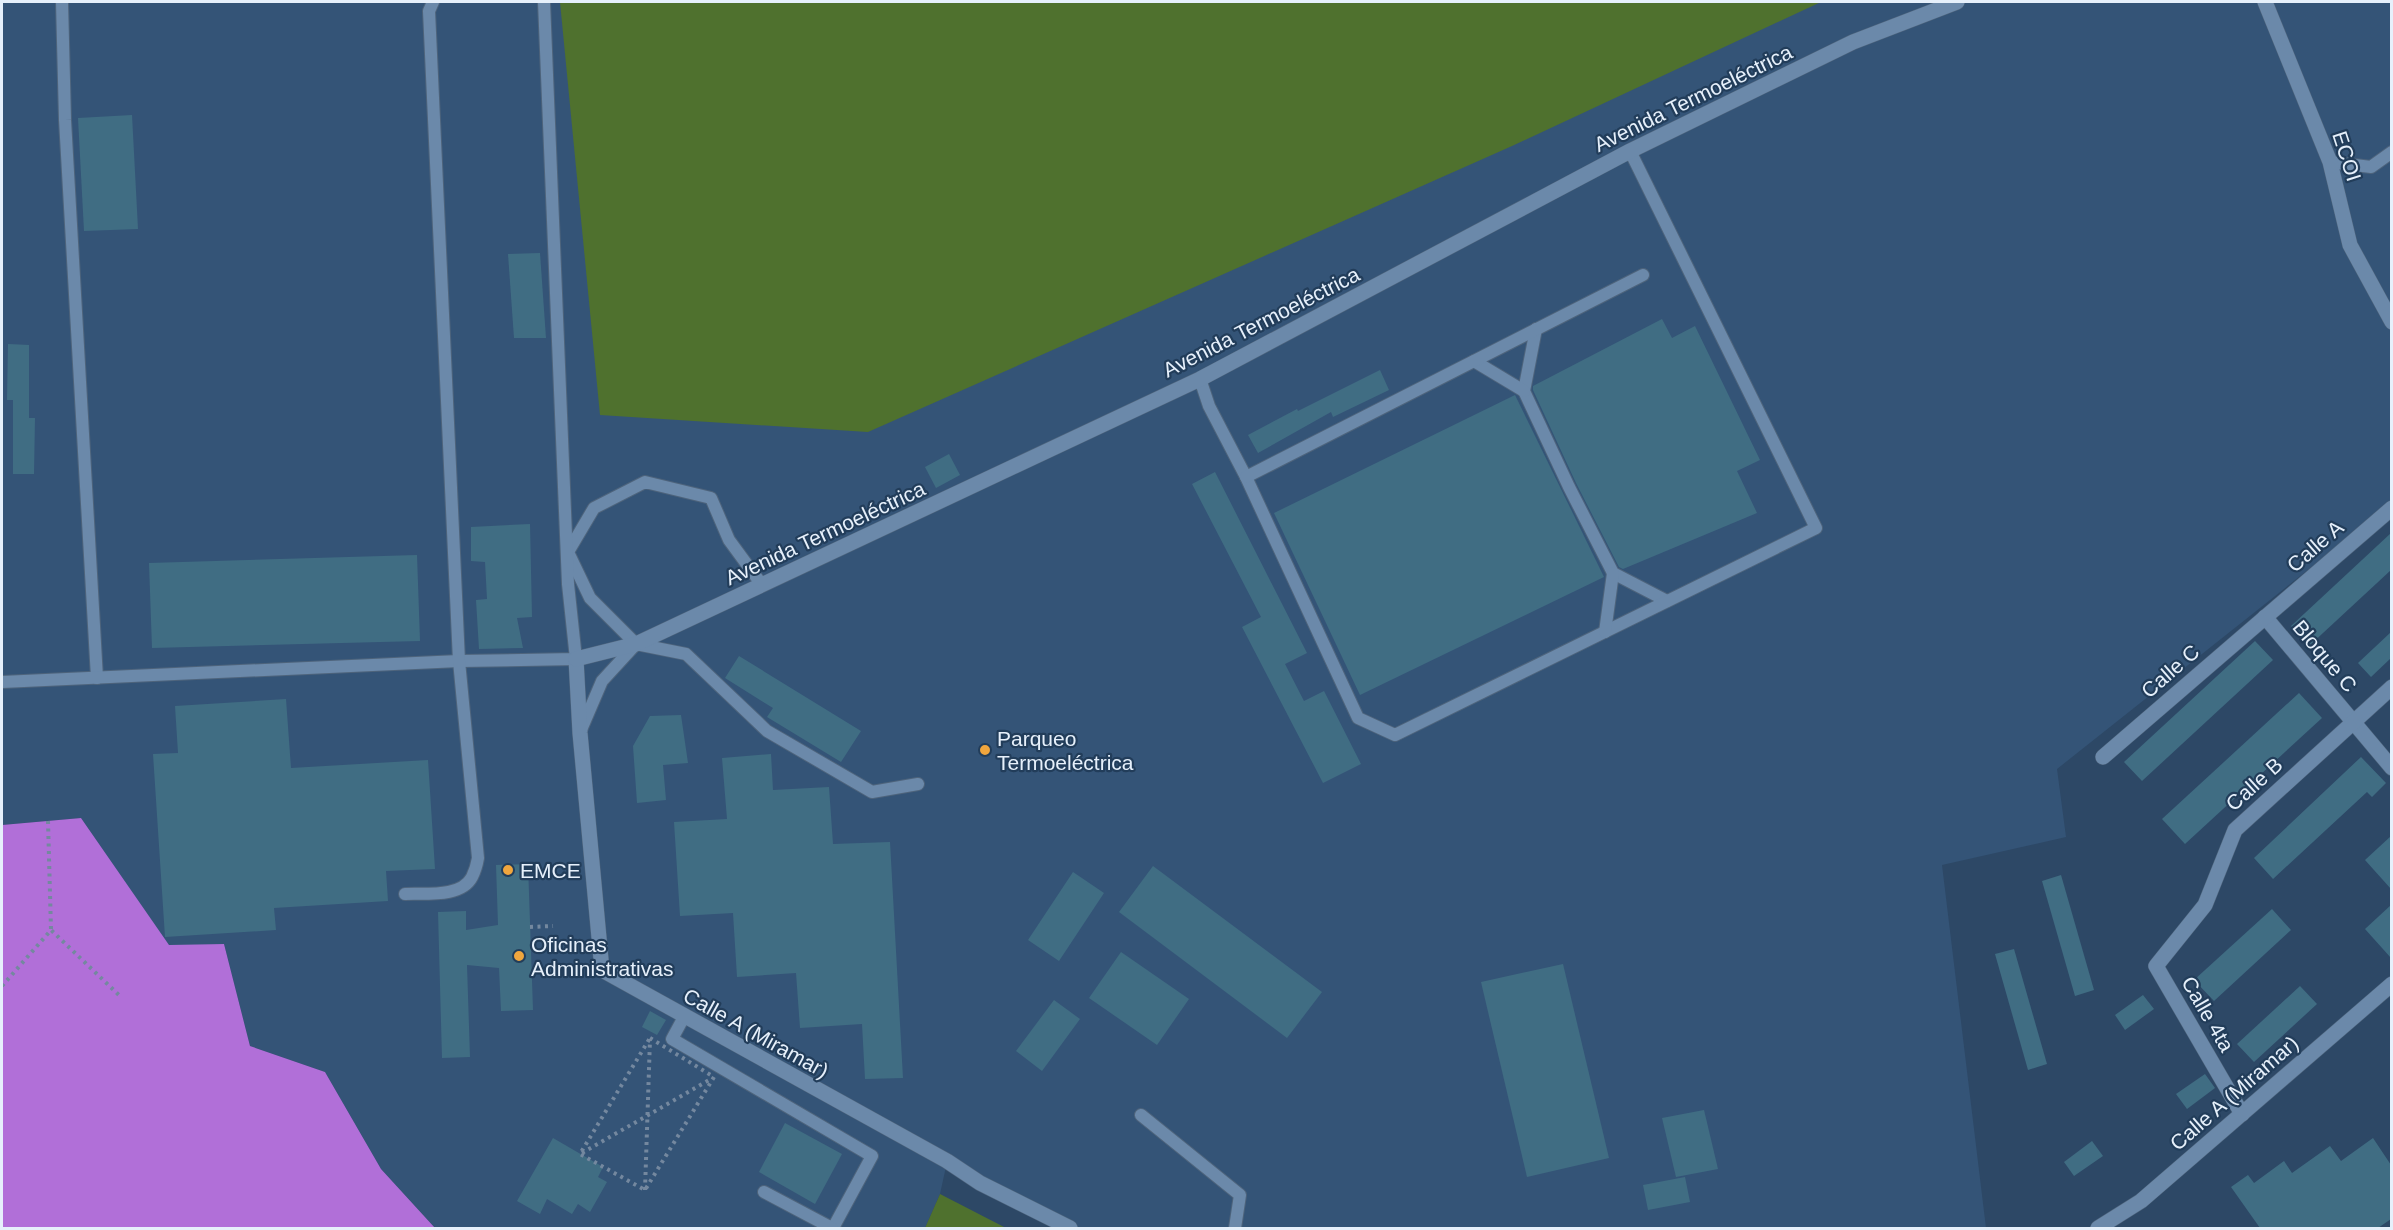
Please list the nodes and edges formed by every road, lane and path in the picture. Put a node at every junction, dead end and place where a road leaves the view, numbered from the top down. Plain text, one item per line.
1 (62, 2) edge
2 (433, 2) edge
3 (544, 2) edge
4 (1957, 2) edge
5 (2265, 2) edge
6 (1630, 151) junction
7 (2391, 152) edge
8 (2330, 162) junction
9 (1643, 275) dead end
10 (2391, 322) edge
11 (1536, 329) junction
12 (1474, 361) junction
13 (1200, 379) junction
14 (1524, 391) junction
15 (1246, 477) junction
16 (2391, 508) edge
17 (568, 552) junction
18 (1613, 573) junction
19 (762, 585) junction
20 (1667, 602) junction
21 (2265, 617) junction
22 (1605, 632) junction
23 (636, 644) junction
24 (576, 659) junction
25 (459, 661) junction
26 (97, 678) junction
27 (2, 682) edge
28 (2391, 687) edge
29 (2353, 722) junction
30 (580, 733) junction
31 (2103, 757) dead end
32 (2391, 768) edge
33 (918, 784) dead end
34 (48, 821) dead end
35 (405, 894) dead end
36 (553, 926) dead end
37 (530, 927) dead end
38 (51, 930) junction
39 (2156, 966) joint
40 (2391, 984) edge
41 (2, 986) edge
42 (120, 997) dead end
43 (684, 1017) junction
44 (650, 1038) junction
45 (714, 1077) junction
46 (2242, 1114) junction
47 (647, 1115) junction
48 (1141, 1115) dead end
49 (580, 1154) junction
50 (645, 1190) junction
51 (764, 1192) dead end
52 (832, 1228) edge
53 (1070, 1228) edge
54 (1235, 1228) edge
55 (2098, 1228) edge

1 - 26 lane
2 - 25 lane
3 - 17 lane
4 - 6 street, Avenida Termoeléctrica
5 - 8 street, ECOI
6 - 13 street, Avenida Termoeléctrica
6 - 20 lane
7 - 8 lane
8 - 10 street, ECOI
9 - 11 lane
11 - 12 lane
11 - 14 lane
12 - 14 lane
12 - 15 lane
13 - 15 lane
13 - 19 street, Avenida Termoeléctrica
14 - 18 lane
15 - 22 lane
16 - 21 street, Calle A
17 - 19 lane
17 - 23 lane
17 - 24 lane
18 - 20 lane
18 - 22 lane
19 - 23 street, Avenida Termoeléctrica
20 - 22 lane
21 - 29 street, Bloque C
21 - 31 street, Calle C
23 - 24 street, Avenida Termoeléctrica
23 - 30 lane
23 - 33 lane
24 - 25 lane
24 - 30 street, Calle A (Miramar)
25 - 26 lane
25 - 35 lane
26 - 27 lane
28 - 29 street, Calle B
29 - 32 street, Bloque C
29 - 39 street, Calle B
30 - 43 street, Calle A (Miramar)
34 - 38 path
36 - 37 path
38 - 41 path
38 - 42 path
39 - 46 street, Calle 4ta
40 - 46 street, Calle A (Miramar)
43 - 52 lane
43 - 53 street, Calle A (Miramar)
44 - 45 path
44 - 47 path
44 - 49 path
45 - 47 path
45 - 50 path
46 - 55 street, Calle A (Miramar)
47 - 49 path
47 - 50 path
48 - 54 lane
49 - 50 path
51 - 52 lane

